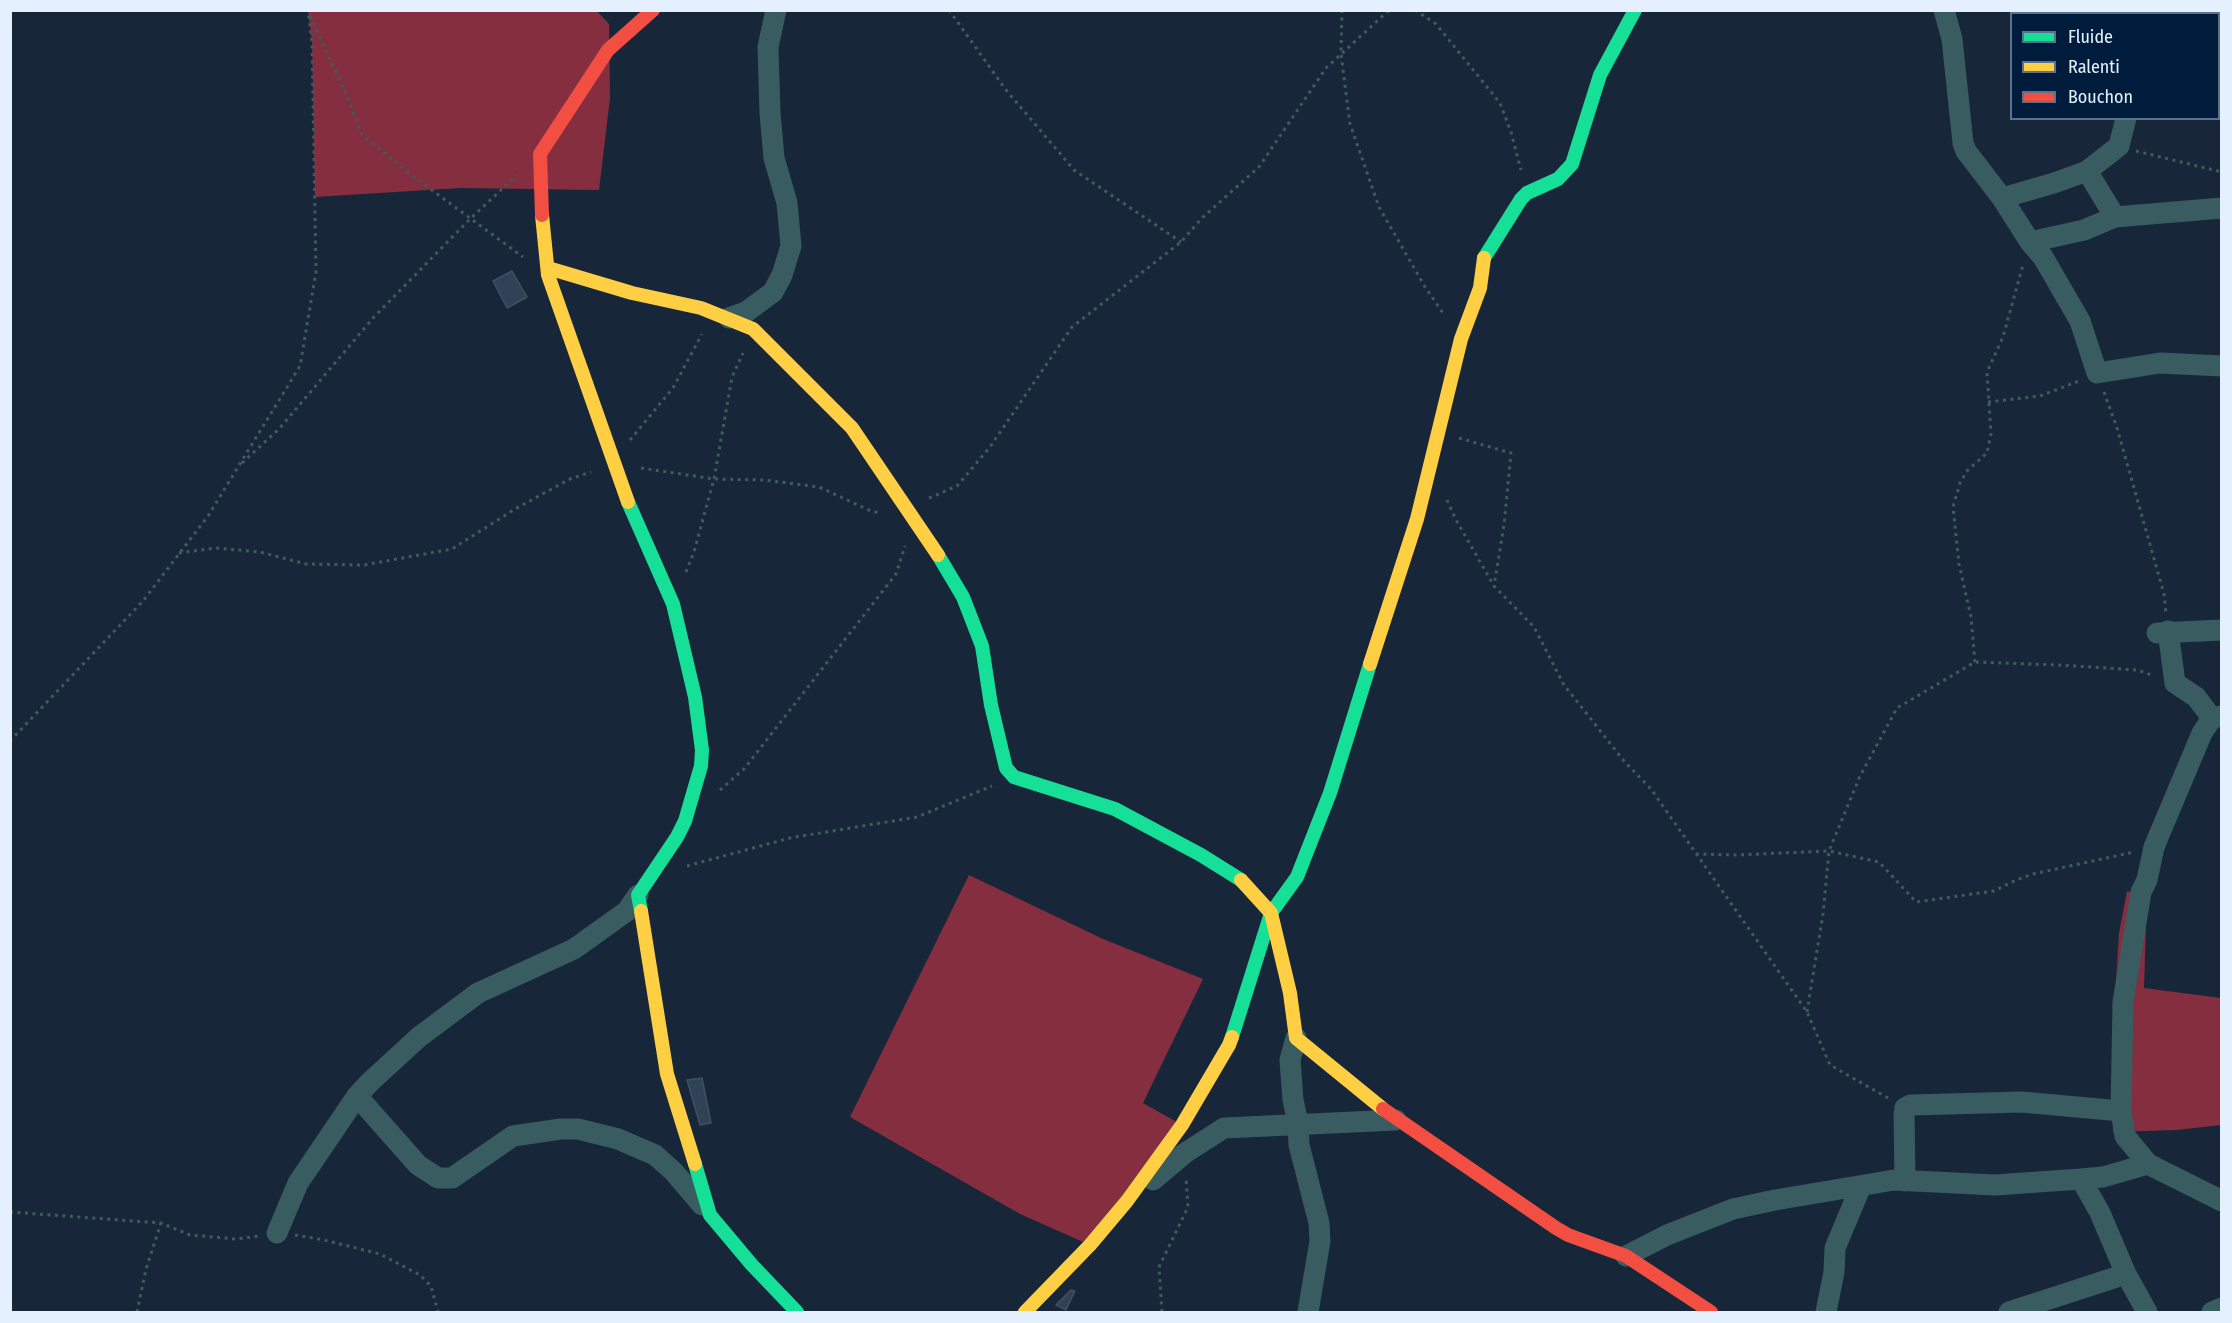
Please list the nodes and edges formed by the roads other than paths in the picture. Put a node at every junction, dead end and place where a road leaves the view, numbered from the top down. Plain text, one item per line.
1 (653, 10) edge
2 (776, 10) edge
3 (1635, 10) edge
4 (1944, 10) edge
5 (2126, 120) edge
6 (2087, 171) junction
7 (2002, 198) junction
8 (2222, 207) edge
9 (2115, 217) junction
10 (2030, 242) junction
11 (548, 268) junction
12 (729, 318) junction
13 (2222, 366) edge
14 (2222, 630) edge
15 (2217, 717) edge
16 (638, 895) junction
17 (1271, 913) junction
18 (1296, 1038) junction
19 (357, 1096) junction
20 (2121, 1111) junction
21 (1396, 1120) junction
22 (1298, 1124) junction
23 (2148, 1164) junction
24 (2081, 1179) junction
25 (1905, 1181) junction
26 (1861, 1186) junction
27 (2222, 1200) edge
28 (1127, 1201) junction
29 (710, 1215) junction
30 (277, 1233) road end
31 (1626, 1256) junction
32 (2126, 1274) junction
33 (2222, 1308) edge
34 (797, 1312) edge
35 (1025, 1312) edge
36 (1308, 1312) edge
37 (1711, 1312) edge
38 (1826, 1312) edge
39 (2009, 1312) edge
40 (2147, 1312) edge
41 (2212, 1312) edge

1 - 11 street
2 - 12 street
3 - 17 street
4 - 7 street
5 - 6 street
6 - 7 street
6 - 9 street
7 - 10 street
8 - 9 street
9 - 10 street
10 - 13 street
11 - 12 street
11 - 16 street
12 - 17 street
14 - 15 street
15 - 20 street
16 - 19 street
16 - 29 street
17 - 18 street
17 - 28 street
18 - 21 street
18 - 22 street
19 - 29 street
19 - 30 street
20 - 23 street
20 - 25 street
21 - 22 street
21 - 31 street
22 - 28 street
22 - 36 street
23 - 24 street
23 - 27 street
24 - 25 street
24 - 32 street
25 - 26 street
26 - 31 street
26 - 38 street
28 - 35 street
29 - 34 street
31 - 37 street
32 - 39 street
32 - 40 street
33 - 41 street

